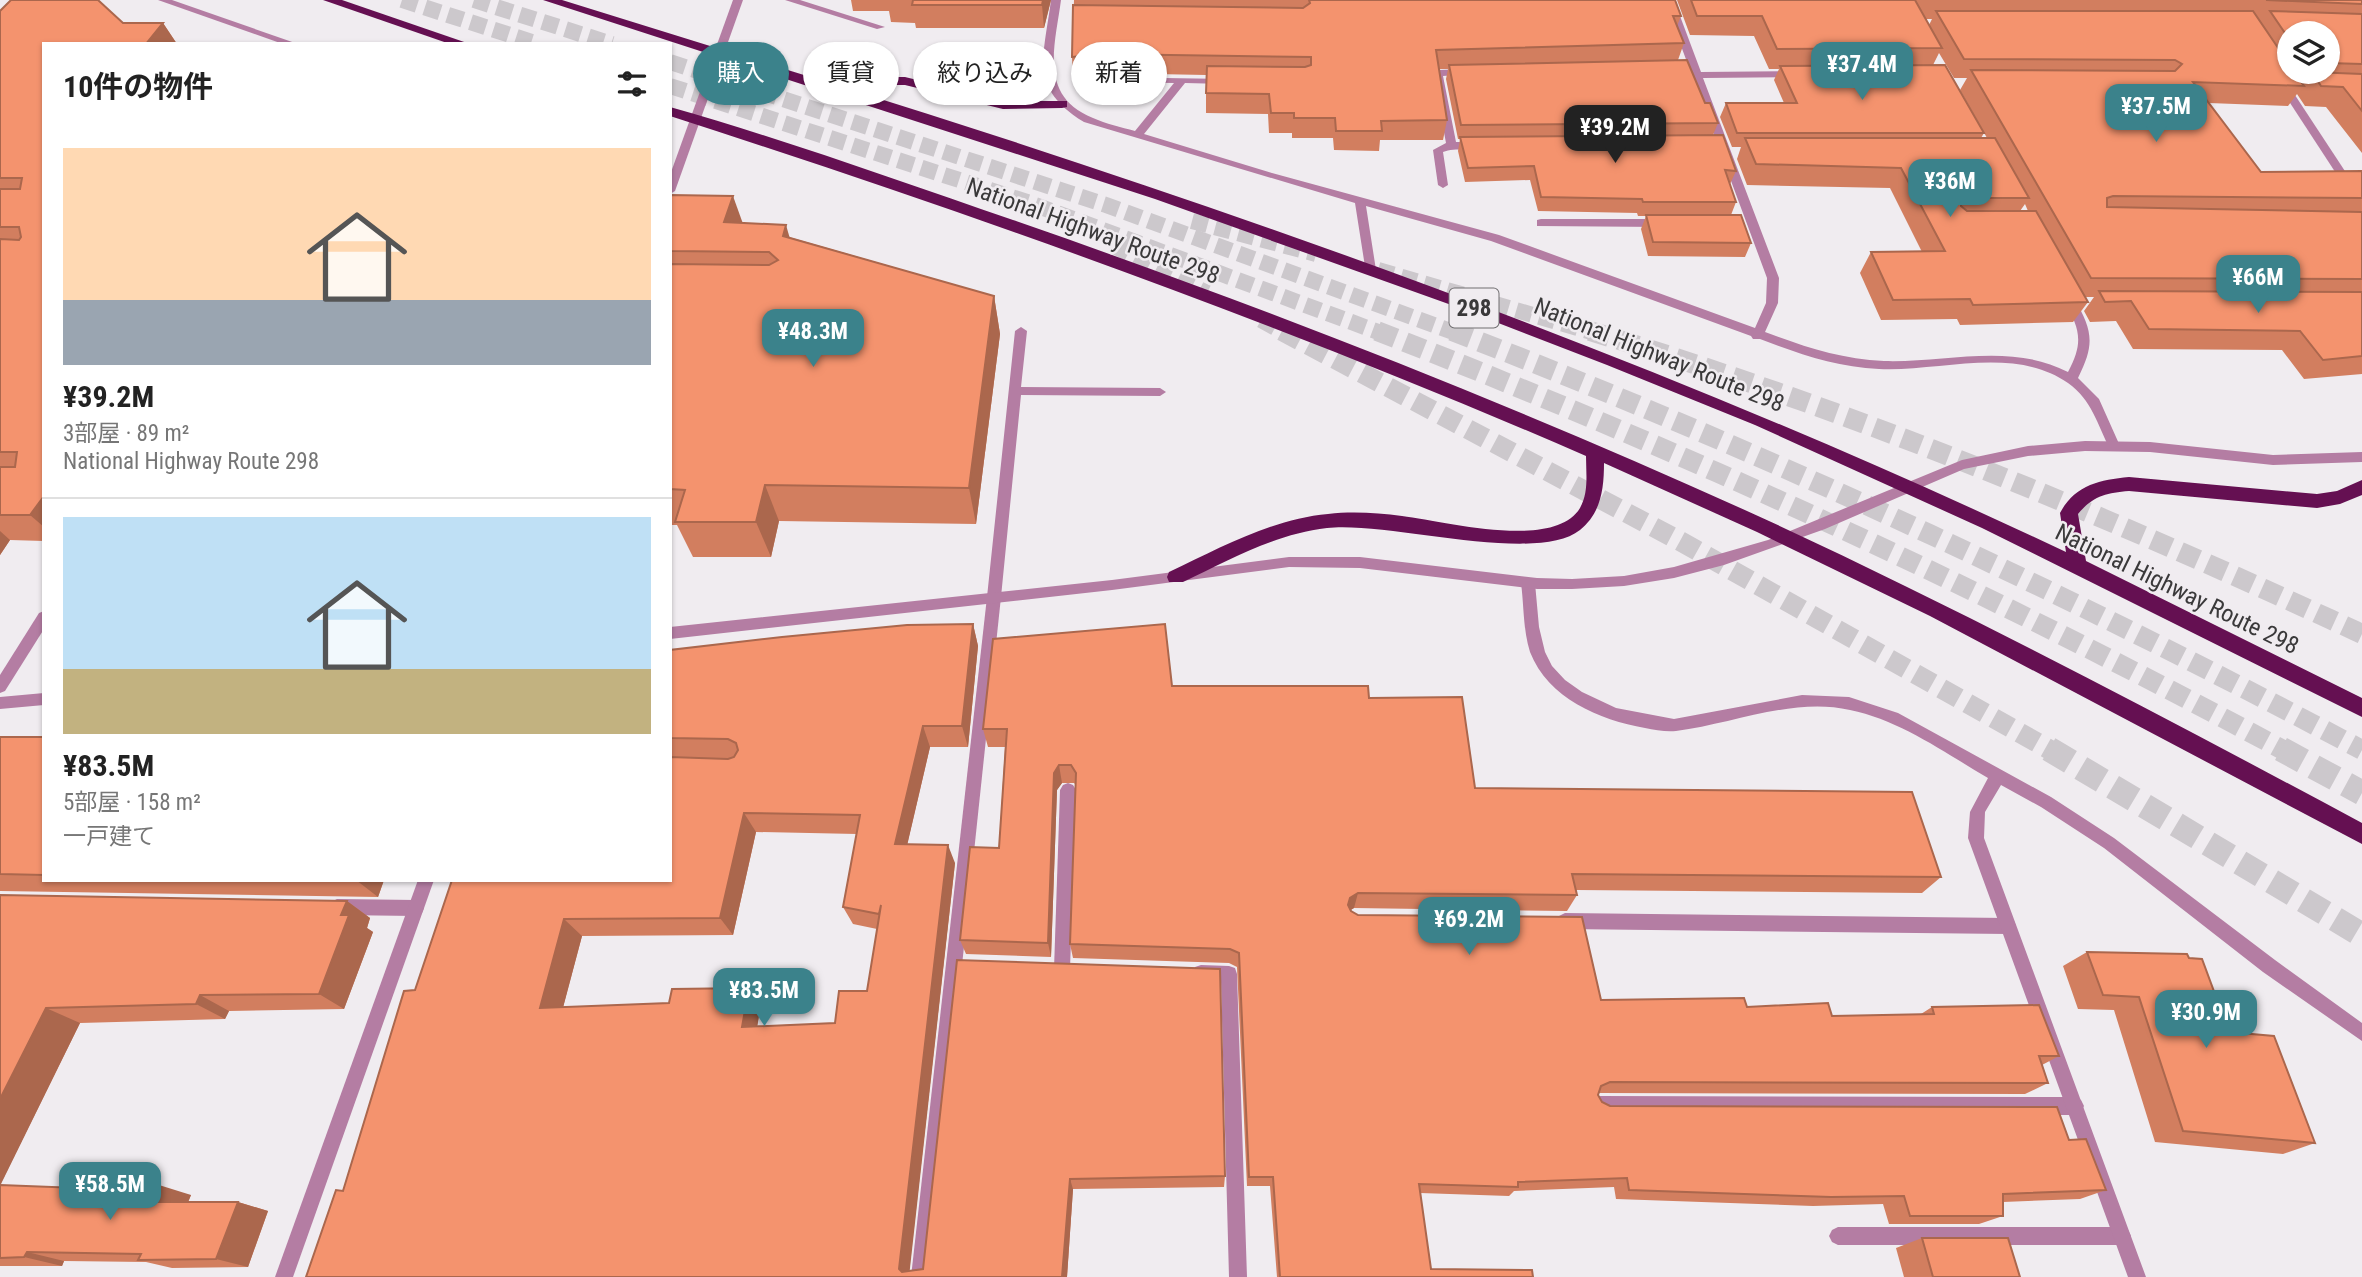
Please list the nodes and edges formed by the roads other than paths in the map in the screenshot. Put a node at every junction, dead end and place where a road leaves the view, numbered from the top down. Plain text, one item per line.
1 (163, 0) edge
2 (329, 0) edge
3 (549, 0) edge
4 (738, 0) edge
5 (790, 0) edge
6 (1056, 0) edge
7 (1669, 0) edge
8 (1054, 19) junction
9 (1068, 19) dead end
10 (880, 27) dead end
11 (287, 42) edge
12 (458, 42) edge
13 (723, 42) edge
14 (693, 45) edge
15 (1681, 68) edge
16 (1696, 71) junction
17 (1479, 72) edge
18 (1807, 74) edge
19 (1167, 80) edge
20 (1182, 80) junction
21 (1236, 81) edge
22 (899, 82) edge
23 (2282, 84) edge
24 (2284, 87) junction
25 (2297, 87) edge
26 (1062, 104) junction
27 (701, 105) edge
28 (883, 105) edge
29 (672, 112) edge
30 (696, 119) junction
31 (1137, 135) junction
32 (1710, 143) edge
33 (1451, 145) junction
34 (1492, 145) edge
35 (1725, 148) junction
36 (1741, 153) dead end
37 (672, 185) edge
38 (1443, 185) dead end
39 (1360, 199) junction
40 (2362, 205) edge
41 (1740, 222) edge
42 (1753, 222) junction
43 (1541, 223) dead end
44 (1673, 223) edge
45 (1370, 270) junction
46 (2086, 304) edge
47 (1021, 331) dead end
48 (1757, 336) junction
49 (2071, 379) junction
50 (1015, 391) junction
51 (1160, 392) dead end
52 (2114, 446) junction
53 (1595, 453) junction
54 (2362, 457) edge
55 (1908, 486) junction
56 (2362, 487) edge
57 (1786, 538) junction
58 (2078, 567) junction
59 (1177, 577) junction
60 (1528, 583) junction
61 (994, 597) junction
62 (42, 620) edge
63 (672, 633) edge
64 (0, 687) edge
65 (42, 699) edge
66 (0, 703) edge
67 (2362, 708) edge
68 (1998, 776) junction
69 (1068, 790) dead end
70 (2362, 834) edge
71 (425, 882) edge
72 (319, 906) edge
73 (416, 908) junction
74 (1549, 921) edge
75 (2008, 926) junction
76 (1062, 969) edge
77 (1187, 972) edge
78 (2362, 1033) edge
79 (1598, 1105) edge
80 (2075, 1106) junction
81 (2122, 1236) junction
82 (1838, 1237) dead end
83 (284, 1277) edge
84 (920, 1277) edge
85 (1238, 1277) edge
86 (2137, 1277) edge

1 - 11 street
2 - 12 highway
3 - 14 highway, National Highway Route 298 / 298
4 - 13 street
5 - 10 street
6 - 8 street
7 - 16 street
8 - 9 street
8 - 26 street
15 - 16 street
16 - 18 street
16 - 35 street
17 - 33 street
19 - 20 street
20 - 21 street
20 - 31 street
22 - 26 highway
23 - 24 street
24 - 25 street
24 - 40 street
26 - 31 street
27 - 30 street
28 - 45 highway, National Highway Route 298 / 298
29 - 30 highway, National Highway Route 298
30 - 37 street
30 - 53 highway, National Highway Route 298
31 - 39 street
32 - 35 street
33 - 34 street
33 - 38 street
35 - 36 street
35 - 42 street
39 - 45 street
39 - 48 street
41 - 42 street
42 - 48 street
43 - 44 street
45 - 55 highway, National Highway Route 298 / 298
46 - 49 street
47 - 50 street
48 - 49 street
49 - 52 street
50 - 51 street
50 - 61 street
52 - 54 street
52 - 55 street
53 - 57 highway, National Highway Route 298
53 - 59 highway
55 - 57 street
55 - 58 highway, National Highway Route 298 / 298
56 - 58 highway
57 - 60 street
57 - 70 highway, National Highway Route 298
58 - 67 highway, National Highway Route 298 / 298
59 - 60 street
59 - 61 street
60 - 68 street
61 - 63 street
61 - 84 street
62 - 64 street
65 - 66 street
68 - 75 street
68 - 78 street
69 - 76 street
71 - 73 street
72 - 73 street
73 - 83 street
74 - 75 street
75 - 80 street
77 - 85 street
79 - 80 street
80 - 81 street
81 - 82 street
81 - 86 street

